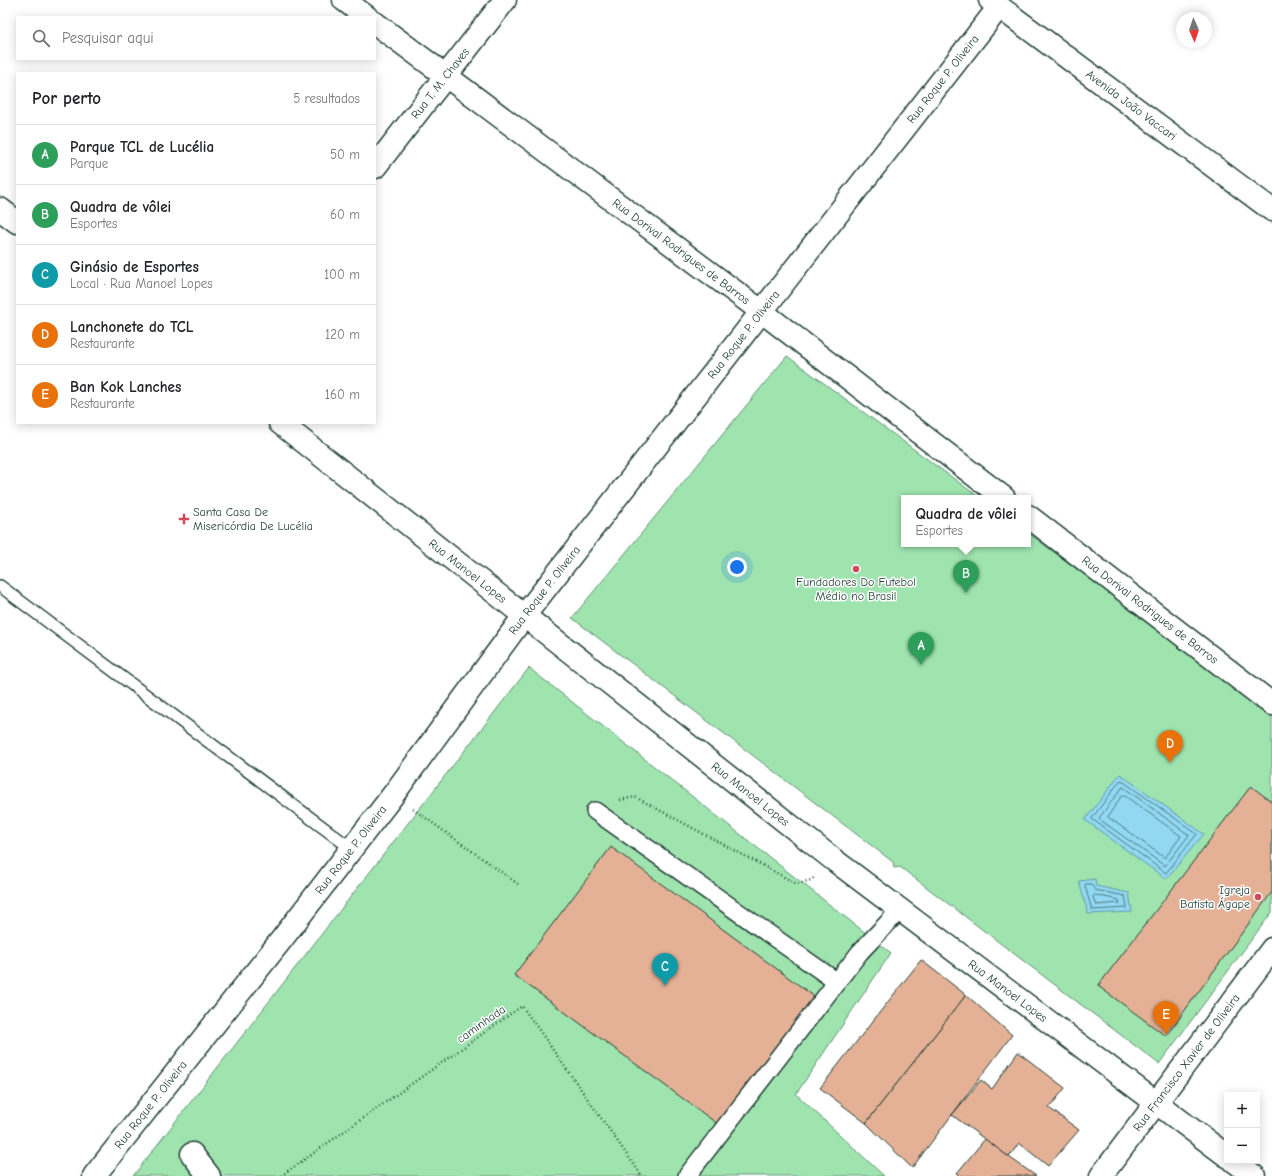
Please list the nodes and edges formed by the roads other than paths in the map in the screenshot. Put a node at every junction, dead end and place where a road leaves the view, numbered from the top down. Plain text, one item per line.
1 (344, 0) edge
2 (505, 0) edge
3 (994, 3) edge
4 (366, 16) edge
5 (376, 24) edge
6 (446, 76) junction
7 (376, 166) edge
8 (0, 209) edge
9 (1272, 210) edge
10 (16, 221) edge
11 (761, 311) junction
12 (281, 424) edge
13 (1000, 495) edge
14 (1031, 518) edge
15 (0, 586) edge
16 (524, 616) junction
17 (1272, 704) edge
18 (595, 811) road end
19 (352, 849) junction
20 (900, 910) junction
21 (1272, 949) edge
22 (837, 982) junction
23 (1156, 1102) junction
24 (192, 1154) dead end
25 (1224, 1154) edge
26 (1238, 1164) edge
27 (94, 1176) edge
28 (209, 1176) edge
29 (687, 1176) edge
30 (1101, 1176) edge
31 (1254, 1176) edge

1 - 4 street
2 - 6 street, Rua T. M. Chaves
3 - 9 street, Avenida João Vaccari
3 - 11 street, Rua Roque P. Oliveira
5 - 6 street, Rua Dorival Rodrigues de Barros
6 - 7 street, Rua T. M. Chaves
6 - 11 street, Rua Dorival Rodrigues de Barros
8 - 10 street
11 - 13 street, Rua Dorival Rodrigues de Barros
11 - 16 street, Rua Roque P. Oliveira
12 - 16 street, Rua Manoel Lopes
14 - 17 street, Rua Dorival Rodrigues de Barros
15 - 19 lane
16 - 19 street, Rua Roque P. Oliveira
16 - 20 street, Rua Manoel Lopes
18 - 22 street
19 - 27 street, Rua Roque P. Oliveira
20 - 22 street
20 - 23 street, Rua Manoel Lopes
21 - 23 street, Rua Francisco Xavier de Oliveira
22 - 29 street
23 - 25 street, Rua Manoel Lopes
23 - 30 street, Rua Francisco Xavier de Oliveira
24 - 28 street
26 - 31 street

